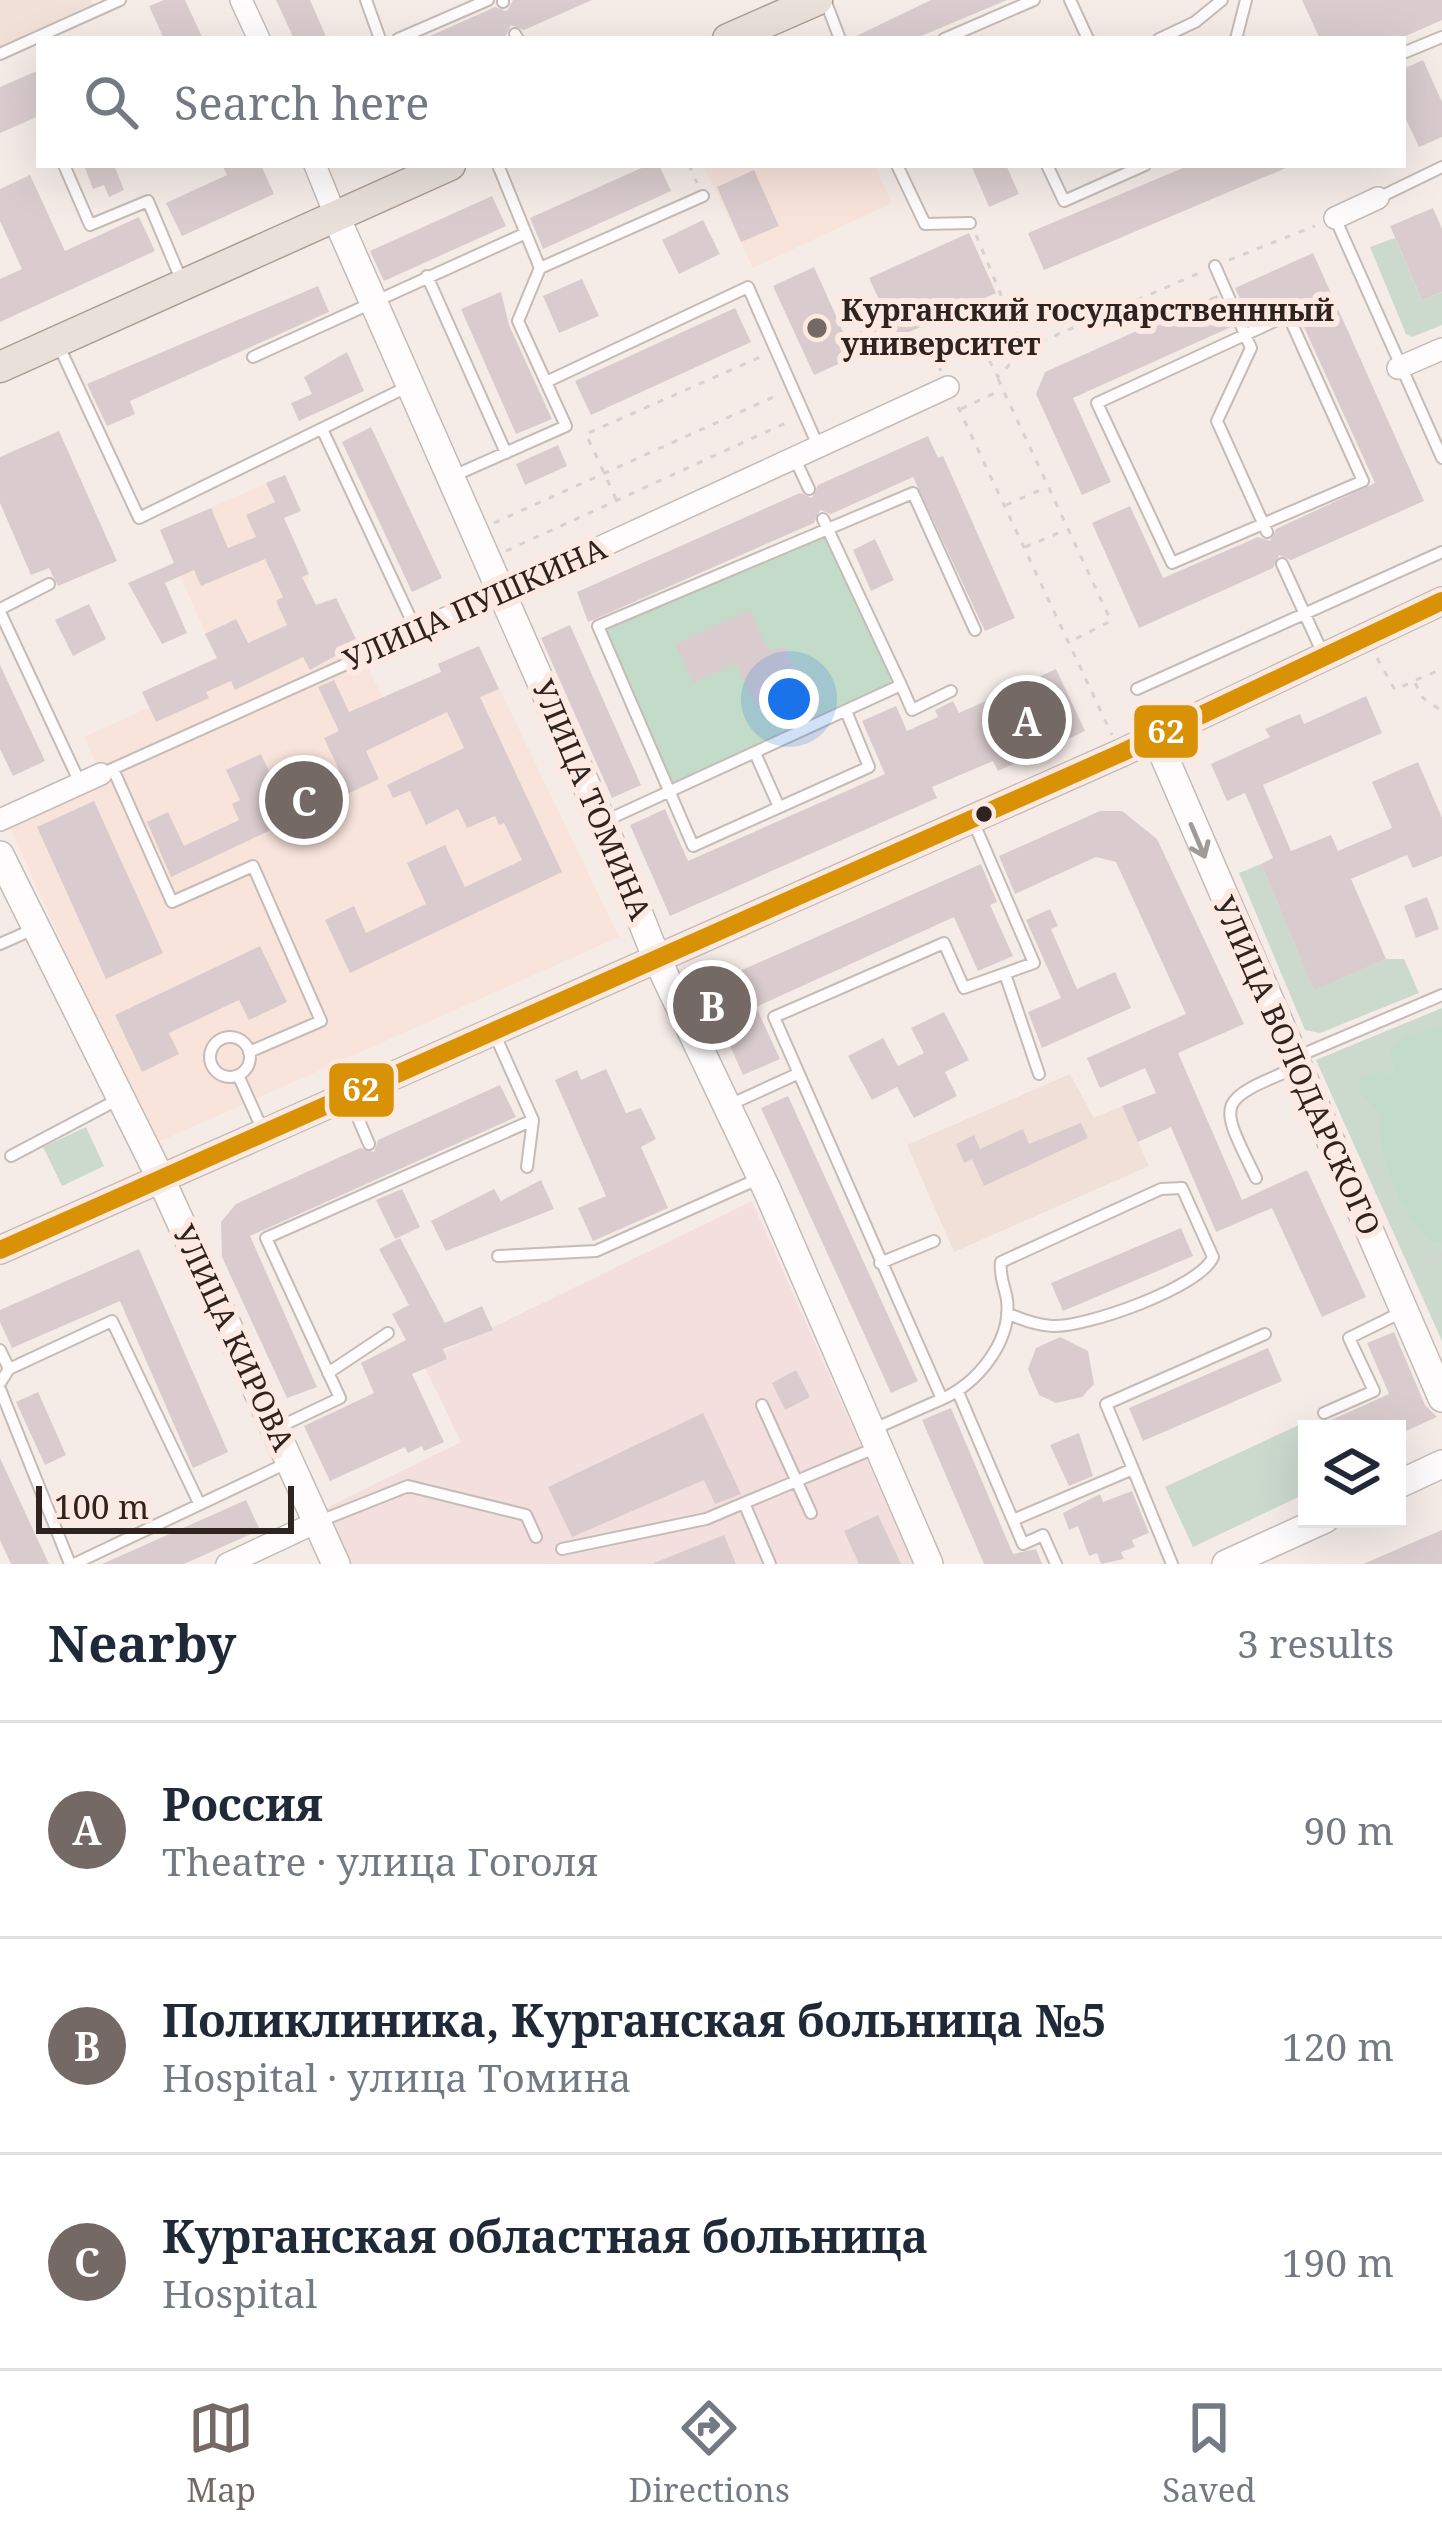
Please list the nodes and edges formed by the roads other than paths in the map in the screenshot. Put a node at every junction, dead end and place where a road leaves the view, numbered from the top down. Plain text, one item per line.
1 (120, 0) edge
2 (242, 0) edge
3 (366, 0) edge
4 (488, 0) edge
5 (820, 0) edge
6 (1034, 0) edge
7 (1070, 0) edge
8 (1222, 0) edge
9 (1246, 0) edge
10 (980, 23) junction
11 (40, 36) edge
12 (258, 36) edge
13 (379, 36) edge
14 (405, 36) edge
15 (735, 36) edge
16 (838, 36) edge
17 (951, 36) edge
18 (986, 36) edge
19 (1087, 36) edge
20 (1165, 36) edge
21 (1237, 36) edge
22 (1442, 37) edge
23 (36, 38) edge
24 (1406, 52) edge
25 (0, 54) edge
26 (1442, 166) edge
27 (65, 168) edge
28 (316, 168) edge
29 (443, 168) edge
30 (499, 168) edge
31 (898, 168) edge
32 (1048, 168) edge
33 (1138, 168) edge
34 (703, 196) road end
35 (1378, 198) joint
36 (336, 217) junction
37 (1335, 218) joint
38 (970, 223) road end
39 (526, 232) junction
40 (1215, 266) road end
41 (539, 268) junction
42 (427, 276) junction
43 (184, 287) junction
44 (372, 300) junction
45 (1244, 333) junction
46 (57, 342) junction
47 (1442, 349) edge
48 (253, 357) dead end
49 (0, 367) edge
50 (1398, 368) junction
51 (546, 382) junction
52 (409, 386) junction
53 (948, 387) road end
54 (322, 429) junction
55 (819, 448) junction
56 (506, 453) junction
57 (1442, 458) edge
58 (794, 459) junction
59 (451, 477) junction
60 (809, 489) dead end
61 (825, 524) junction
62 (1265, 527) junction
63 (1442, 552) edge
64 (1282, 564) dead end
65 (49, 584) dead end
66 (503, 593) junction
67 (1442, 601) edge
68 (0, 611) edge
69 (1304, 612) junction
70 (975, 630) dead end
71 (417, 632) junction
72 (1322, 654) junction
73 (364, 656) joint
74 (901, 685) junction
75 (1137, 689) dead end
76 (951, 691) dead end
77 (846, 711) junction
78 (1154, 733) junction
79 (755, 753) junction
80 (98, 776) junction
81 (669, 792) junction
82 (779, 807) junction
83 (972, 818) junction
84 (0, 820) edge
85 (602, 823) junction
86 (0, 855) edge
87 (34, 929) junction
88 (0, 944) edge
89 (656, 957) junction
90 (1005, 974) junction
91 (1442, 995) edge
92 (492, 1029) junction
93 (249, 1052) junction
94 (1293, 1063) junction
95 (1039, 1074) dead end
96 (238, 1075) junction
97 (795, 1075) junction
98 (347, 1094) junction
99 (120, 1098) junction
100 (727, 1106) junction
101 (533, 1120) junction
102 (263, 1131) junction
103 (369, 1144) dead end
104 (11, 1156) dead end
105 (526, 1166) dead end
106 (160, 1177) junction
107 (760, 1178) junction
108 (1256, 1178) dead end
109 (934, 1241) dead end
110 (0, 1250) edge
111 (498, 1256) dead end
112 (880, 1263) junction
113 (1402, 1312) junction
114 (1007, 1313) junction
115 (388, 1333) dead end
116 (1265, 1334) dead end
117 (0, 1350) edge
118 (9, 1369) junction
119 (328, 1373) junction
120 (0, 1386) edge
121 (958, 1392) junction
122 (1442, 1398) edge
123 (942, 1400) junction
124 (762, 1405) dead end
125 (1324, 1414) dead end
126 (274, 1430) junction
127 (875, 1439) junction
128 (290, 1461) junction
129 (1442, 1464) edge
130 (1132, 1469) junction
131 (798, 1480) junction
132 (1406, 1481) edge
133 (199, 1503) junction
134 (745, 1503) junction
135 (811, 1513) dead end
136 (1013, 1520) junction
137 (317, 1522) junction
138 (1312, 1528) edge
139 (536, 1537) dead end
140 (562, 1550) dead end
141 (1271, 1555) edge
142 (72, 1564) edge
143 (227, 1564) edge
144 (336, 1564) edge
145 (770, 1564) edge
146 (929, 1564) edge
147 (1056, 1564) edge
148 (1172, 1564) edge
149 (1226, 1564) edge

1 - 11 lane
2 - 12 street
3 - 13 lane
4 - 14 lane
5 - 15 main road
5 - 16 lane
6 - 10 lane
7 - 19 lane
8 - 20 lane
9 - 21 lane
10 - 17 lane
10 - 18 lane
22 - 24 lane
23 - 25 lane
26 - 35 lane
27 - 43 lane
28 - 36 street, УЛИЦА ТОМИНА
29 - 36 main road
30 - 39 lane
31 - 38 lane
32 - 33 lane
34 - 41 lane
35 - 37 street
36 - 43 main road
36 - 44 street, УЛИЦА ТОМИНА
37 - 50 lane
39 - 41 lane
39 - 42 lane
40 - 45 lane
41 - 51 lane
42 - 44 lane
42 - 56 lane
43 - 46 main road
44 - 48 lane
44 - 52 street, УЛИЦА ТОМИНА
45 - 62 lane
45 - 62 lane
45 - 62 lane
46 - 49 main road
46 - 54 lane
47 - 50 street
50 - 57 lane
51 - 55 lane
51 - 56 lane
52 - 54 lane
52 - 59 street, УЛИЦА ТОМИНА
53 - 55 street, УЛИЦА ПУШКИНА
54 - 71 lane
55 - 58 street, УЛИЦА ПУШКИНА
56 - 59 lane
58 - 60 lane
58 - 66 street, УЛИЦА ПУШКИНА
59 - 66 street, УЛИЦА ТОМИНА
61 - 70 lane
61 - 74 lane
61 - 81 lane
63 - 69 lane
64 - 69 lane
65 - 68 lane
66 - 71 street, УЛИЦА ПУШКИНА
66 - 85 street, УЛИЦА ТОМИНА
67 - 72 street
68 - 80 lane
69 - 72 lane
69 - 75 lane
71 - 73 street, УЛИЦА ПУШКИНА
72 - 78 street
73 - 80 lane, УЛИЦА ПУШКИНА
74 - 76 lane
74 - 77 lane
77 - 79 lane
77 - 82 lane
78 - 83 street
78 -> 94 street, УЛИЦА ВОЛОДАРСКОГО
79 - 81 lane
79 - 82 lane
80 - 84 street, УЛИЦА ПУШКИНА
80 - 93 lane
81 - 82 lane
81 - 85 lane
83 - 89 street
83 - 90 lane
85 - 89 street, УЛИЦА ТОМИНА
86 - 87 street, УЛИЦА КИРОВА
87 - 88 lane
87 - 99 street, УЛИЦА КИРОВА
89 - 92 street
89 - 100 street, УЛИЦА ТОМИНА
90 - 95 lane
90 - 97 lane
91 - 94 lane
92 - 98 street
92 - 101 lane
93 - 96 lane
93 - 96 lane
94 - 108 lane
94 - 113 street, УЛИЦА ВОЛОДАРСКОГО
96 - 102 lane
97 - 100 lane
97 - 112 lane
98 - 102 street
98 - 103 lane
99 - 104 lane
99 - 106 street, УЛИЦА КИРОВА
100 - 107 street, УЛИЦА ТОМИНА
101 - 105 lane
101 - 119 lane
102 - 106 street
106 - 110 street
106 - 126 street, УЛИЦА КИРОВА
107 - 111 lane
107 - 127 street, УЛИЦА ТОМИНА
109 - 112 lane
112 - 123 lane
113 - 122 street, УЛИЦА ВОЛОДАРСКОГО
113 - 125 lane
114 - 114 lane
114 - 121 lane
115 - 119 lane
116 - 130 lane
117 - 118 lane
118 - 120 lane
118 - 133 lane
119 - 126 lane
120 - 142 lane
121 - 123 lane
121 - 136 lane
123 - 127 lane
124 - 131 lane
126 - 128 street, УЛИЦА КИРОВА
127 - 131 lane
127 - 146 street, УЛИЦА ТОМИНА
128 - 133 lane
128 - 137 street, УЛИЦА КИРОВА
129 - 132 street
130 - 136 lane
130 - 148 lane
131 - 134 lane
131 - 135 lane
133 - 142 lane
134 - 140 lane
134 - 145 lane
136 - 147 lane
137 - 139 lane
137 - 143 street
137 - 144 street, УЛИЦА КИРОВА
138 - 141 street
141 - 149 street

